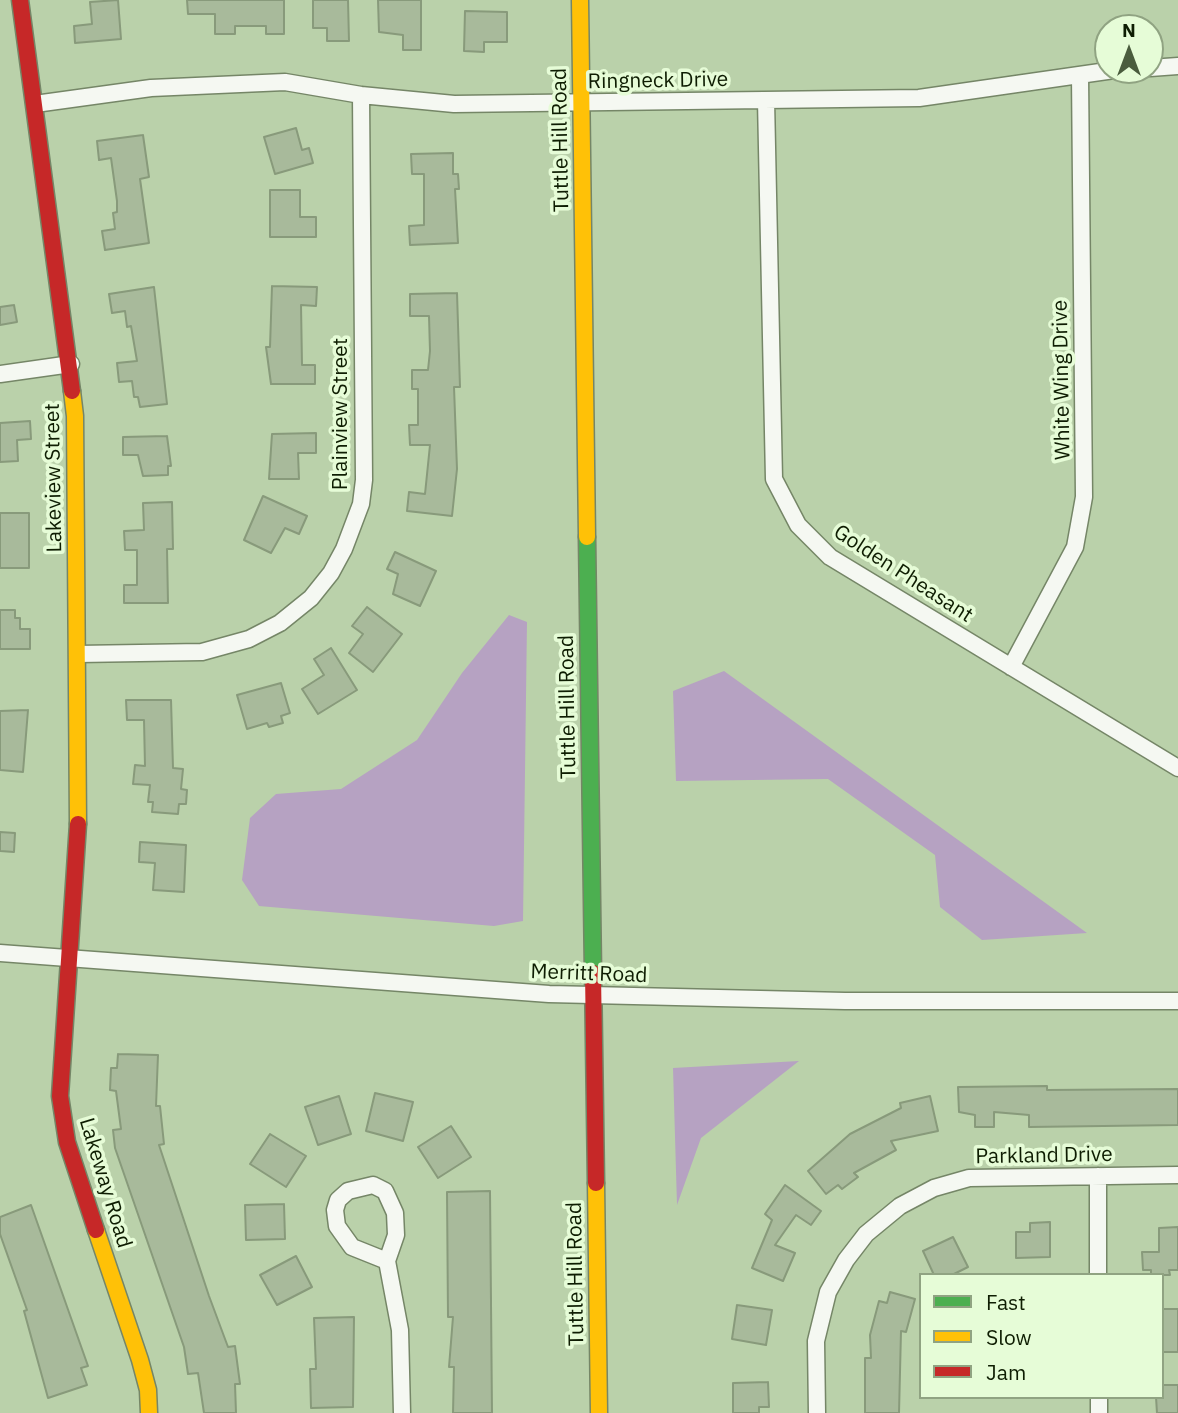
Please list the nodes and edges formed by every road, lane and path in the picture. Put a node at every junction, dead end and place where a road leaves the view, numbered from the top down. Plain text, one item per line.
1 (20, 0) edge
2 (580, 0) edge
3 (1094, 73) edge
4 (1080, 75) junction
5 (361, 94) junction
6 (766, 100) junction
7 (35, 104) junction
8 (581, 104) junction
9 (71, 364) junction
10 (0, 374) edge
11 (78, 654) junction
12 (1011, 667) junction
13 (1178, 768) edge
14 (0, 953) edge
15 (68, 959) junction
16 (592, 995) junction
17 (1178, 1001) edge
18 (1178, 1175) edge
19 (1098, 1176) junction
20 (387, 1261) junction
21 (1098, 1273) edge
22 (149, 1413) edge
23 (402, 1413) edge
24 (599, 1413) edge
25 (817, 1413) edge

1 - 7 street, Lakeview Street
2 - 8 street, Tuttle Hill Road
3 - 4 street, Ringneck Drive
4 - 6 street, Ringneck Drive
4 - 12 street, White Wing Drive
5 - 7 street, Ringneck Drive
5 - 8 street, Ringneck Drive
5 - 11 street, Plainview Street
6 - 8 street, Ringneck Drive
6 - 12 street, Golden Pheasant
7 - 9 street, Lakeview Street
8 - 16 street, Tuttle Hill Road
9 - 10 street
9 - 11 street, Lakeview Street
11 - 15 street, Lakeview Street
12 - 13 street, Golden Pheasant
14 - 15 street, Merritt Road
15 - 16 street, Merritt Road
15 - 22 street, Lakeway Road
16 - 17 street, Merritt Road
16 - 24 street, Tuttle Hill Road
18 - 19 street, Parkland Drive
19 - 21 street
19 - 25 street, Parkland Drive
20 - 20 street
20 - 23 street

